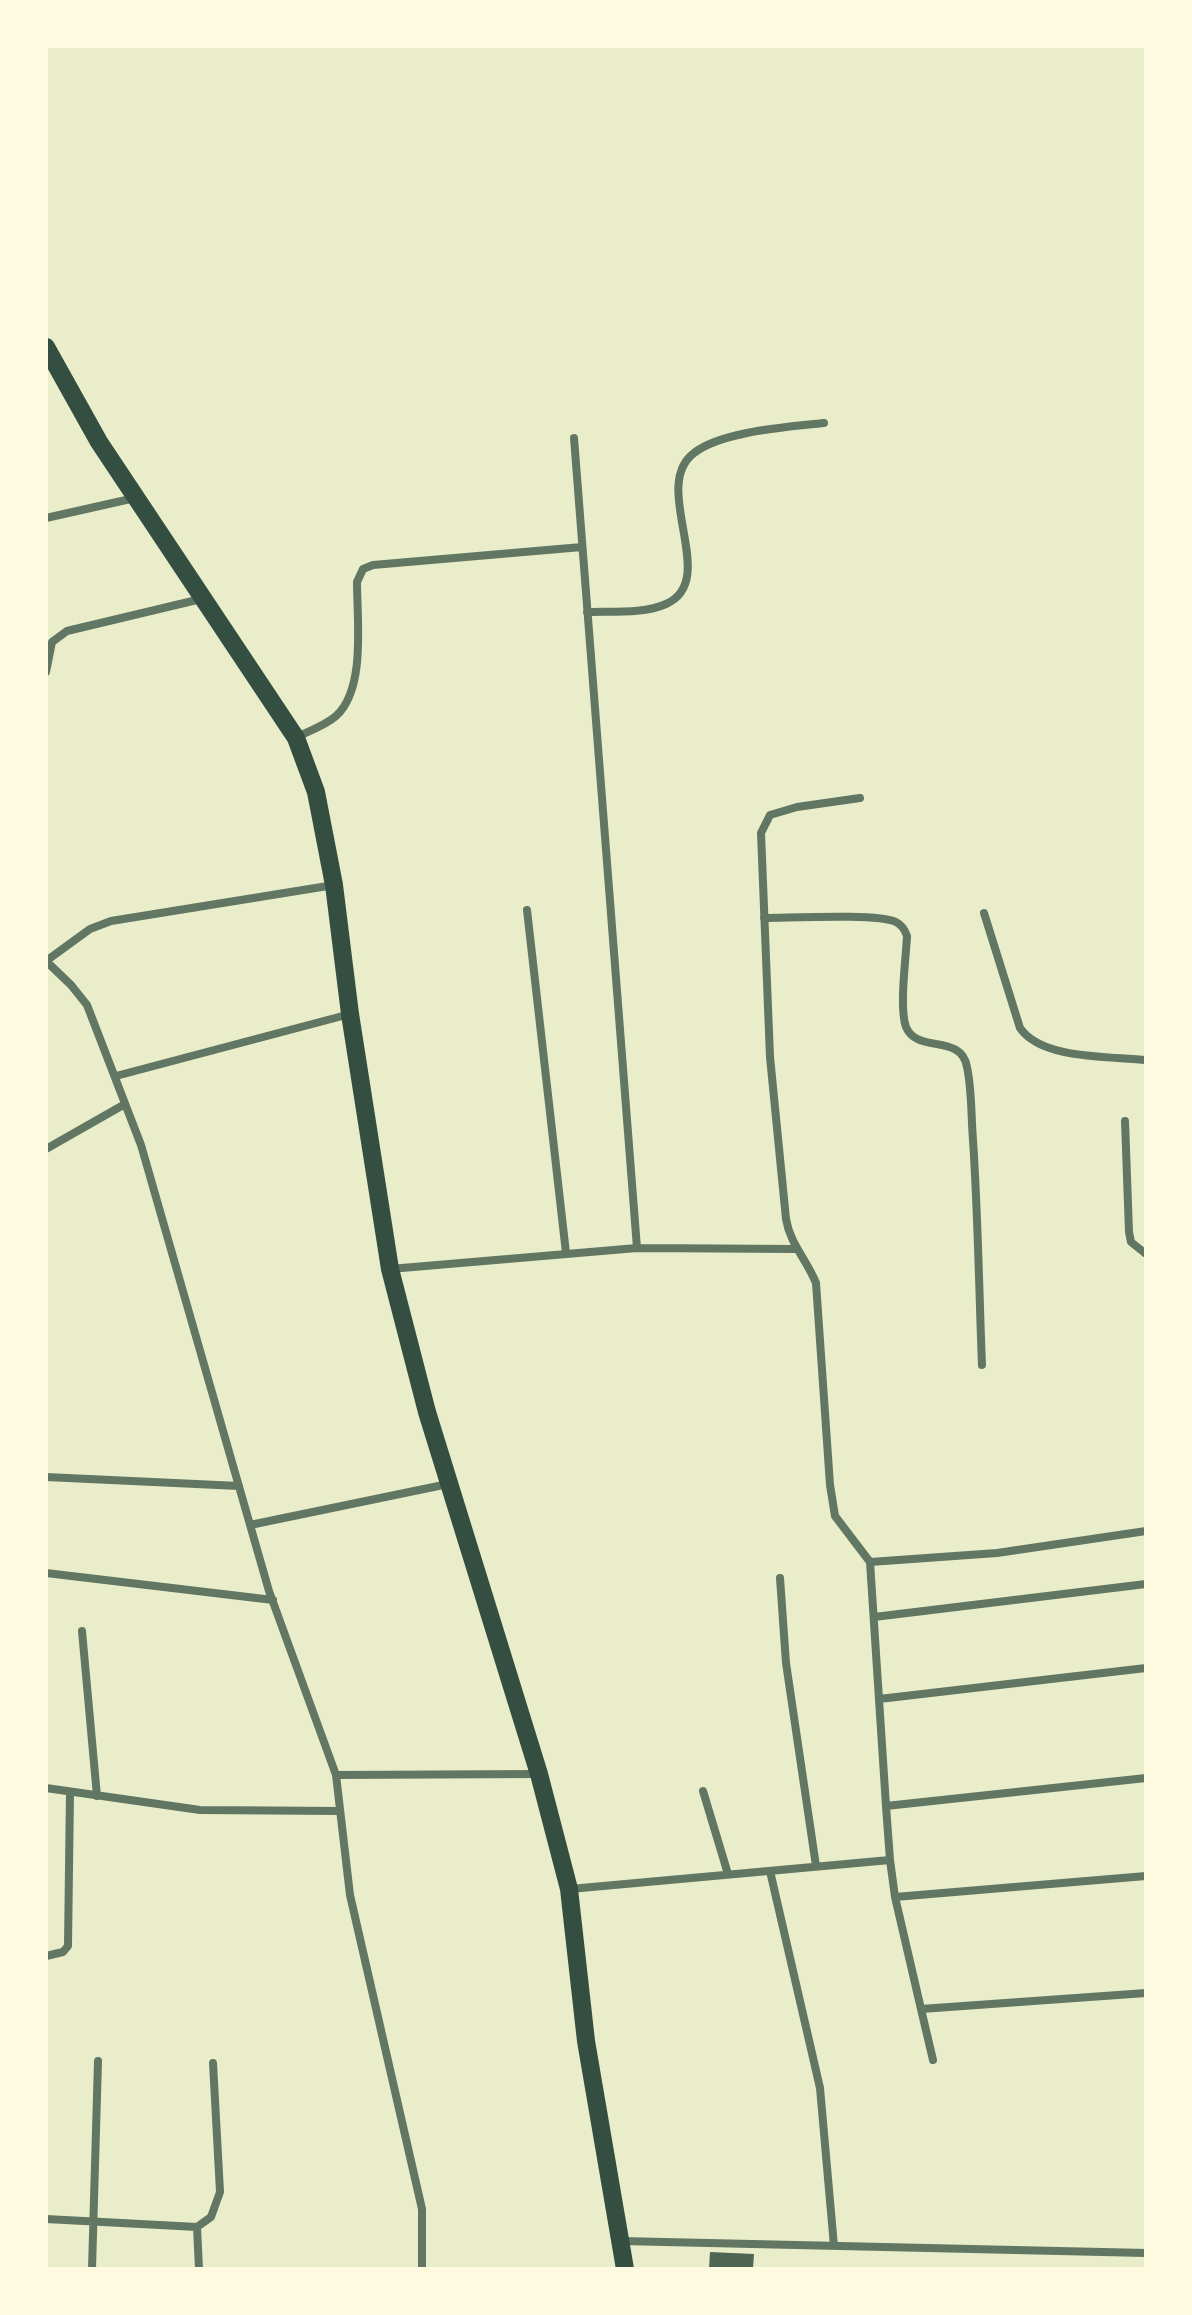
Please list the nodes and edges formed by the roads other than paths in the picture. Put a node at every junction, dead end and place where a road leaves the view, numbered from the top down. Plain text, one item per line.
1 (46, 347) edge
2 (824, 423) dead end
3 (574, 438) dead end
4 (136, 498) junction
5 (46, 518) edge
6 (582, 547) junction
7 (204, 598) junction
8 (587, 612) junction
9 (46, 672) edge
10 (296, 738) junction
11 (860, 798) dead end
12 (334, 885) junction
13 (527, 910) dead end
14 (984, 913) dead end
15 (764, 918) junction
16 (46, 961) edge
17 (350, 1014) junction
18 (1146, 1060) edge
19 (116, 1076) junction
20 (125, 1104) junction
21 (1125, 1121) dead end
22 (46, 1149) edge
23 (637, 1248) junction
24 (795, 1249) junction
25 (566, 1253) junction
26 (1146, 1254) edge
27 (390, 1269) junction
28 (982, 1365) dead end
29 (46, 1477) edge
30 (448, 1484) junction
31 (239, 1486) junction
32 (250, 1525) junction
33 (1146, 1531) edge
34 (870, 1562) junction
35 (46, 1573) edge
36 (780, 1578) dead end
37 (1146, 1584) edge
38 (273, 1600) junction
39 (874, 1617) junction
40 (82, 1631) dead end
41 (1146, 1668) edge
42 (879, 1699) junction
43 (539, 1774) junction
44 (336, 1775) junction
45 (1146, 1778) edge
46 (46, 1788) edge
47 (703, 1791) dead end
48 (70, 1792) junction
49 (97, 1796) junction
50 (886, 1806) junction
51 (340, 1811) junction
52 (890, 1860) junction
53 (816, 1866) junction
54 (770, 1871) junction
55 (728, 1874) junction
56 (1146, 1876) edge
57 (569, 1889) junction
58 (895, 1897) junction
59 (46, 1956) edge
60 (1146, 1993) edge
61 (921, 2009) junction
62 (933, 2060) dead end
63 (98, 2061) dead end
64 (213, 2063) dead end
65 (46, 2219) edge
66 (92, 2222) junction
67 (197, 2227) junction
68 (621, 2241) junction
69 (834, 2246) junction
70 (1146, 2253) edge
71 (92, 2269) edge
72 (199, 2269) edge
73 (422, 2269) edge
74 (625, 2269) edge

1 - 4 main road
2 - 8 street
3 - 6 street
4 - 5 street
4 - 7 main road
6 - 8 street
6 - 10 street
7 - 9 street
7 - 10 main road
8 - 23 street
10 - 12 main road
11 - 15 street
12 - 16 street
12 - 17 main road
13 - 25 street
14 - 18 street
15 - 24 street
15 - 28 street
16 - 19 street
17 - 19 street
17 - 27 main road
19 - 20 street
20 - 22 street
20 - 31 street
21 - 26 street
23 - 24 street
23 - 25 street
24 - 34 street
25 - 27 street
27 - 30 main road
29 - 31 street
30 - 32 street
30 - 43 main road
31 - 32 street
32 - 38 street
33 - 34 street
34 - 39 street
35 - 38 street
36 - 53 street
37 - 39 street
38 - 44 street
39 - 42 street
40 - 49 street
41 - 42 street
42 - 50 street
43 - 44 street
43 - 57 main road
44 - 51 street
45 - 50 street
46 - 48 street
47 - 55 street
48 - 49 street
48 - 59 street
49 - 51 street
50 - 52 street
51 - 73 street
52 - 53 street
52 - 58 street
53 - 54 street
54 - 55 street
54 - 69 street
55 - 57 street
56 - 58 street
57 - 68 main road
58 - 61 street
60 - 61 street
61 - 62 street
63 - 66 street
64 - 67 street
65 - 66 street
66 - 67 street
66 - 71 street
67 - 72 street
68 - 69 street
68 - 74 main road
69 - 70 street

